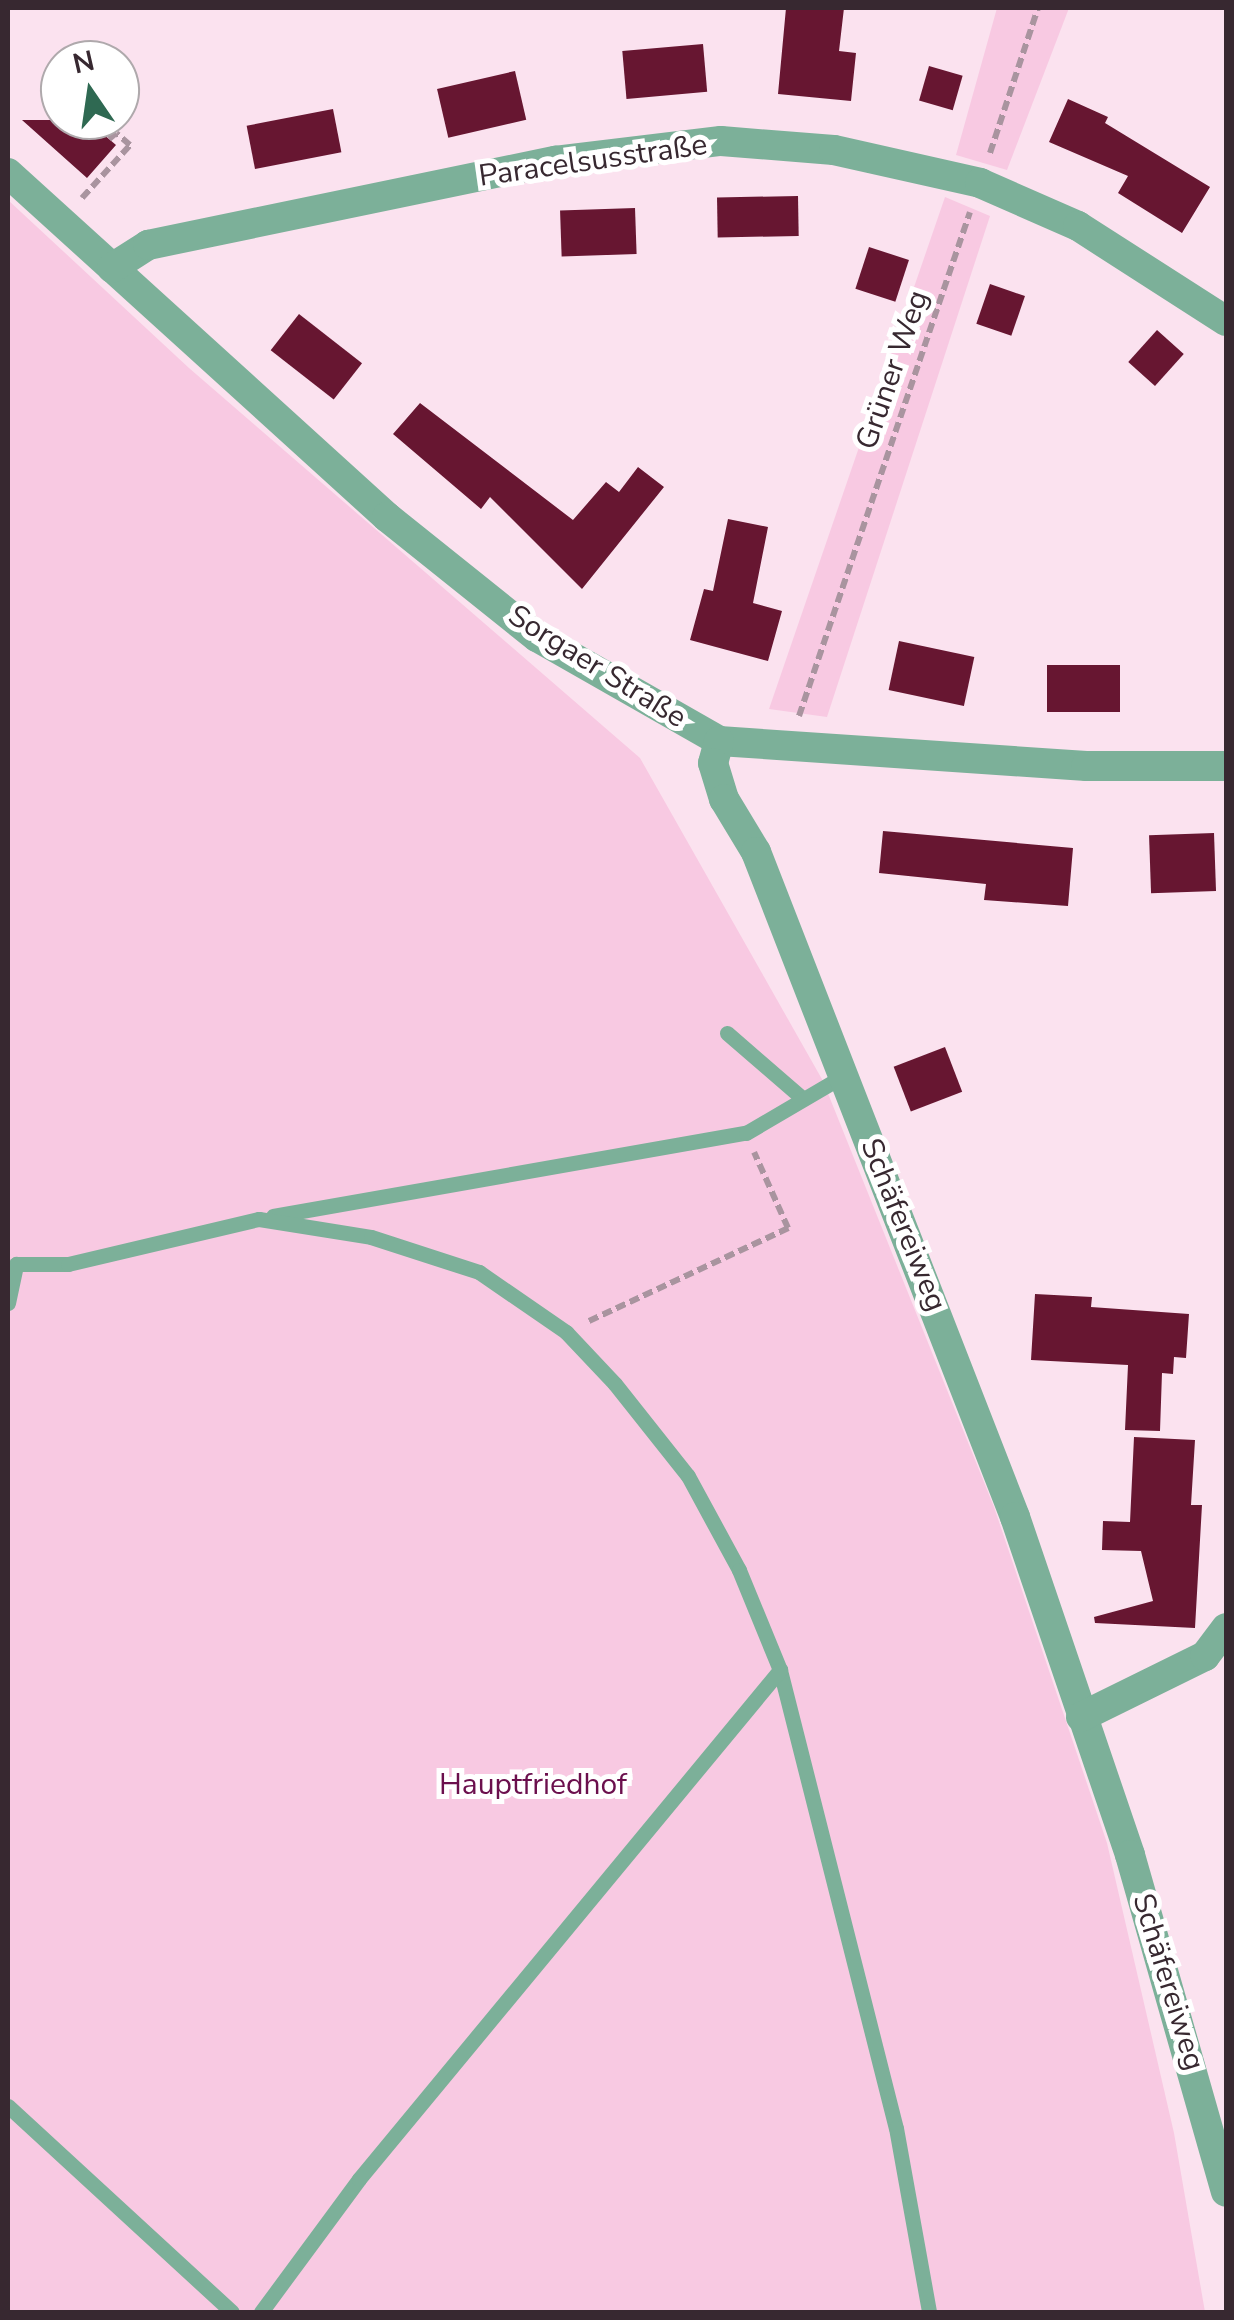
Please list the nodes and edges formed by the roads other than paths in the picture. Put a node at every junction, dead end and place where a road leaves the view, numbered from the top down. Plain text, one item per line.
1 (8, 173) edge
2 (112, 268) junction
3 (1226, 321) edge
4 (719, 741) junction
5 (1226, 766) edge
6 (727, 1033) dead end
7 (843, 1076) junction
8 (800, 1096) junction
9 (259, 1218) junction
10 (12, 1264) edge
11 (8, 1303) edge
12 (1226, 1628) edge
13 (780, 1670) junction
14 (1082, 1717) junction
15 (8, 2106) edge
16 (1226, 2192) edge
17 (232, 2312) edge
18 (261, 2312) edge
19 (929, 2312) edge

1 - 2 street, Sorgaer Straße
2 - 3 street, Paracelsusstraße
2 - 4 street, Sorgaer Straße
4 - 5 street, Sorgaer Straße
4 - 7 street, Schäfereiweg
6 - 8 lane
7 - 8 lane
7 - 14 street, Schäfereiweg
8 - 9 lane
9 - 10 lane
9 - 13 lane
10 - 11 lane
12 - 14 street
13 - 18 lane
13 - 19 lane
14 - 16 street, Schäfereiweg
15 - 17 lane

